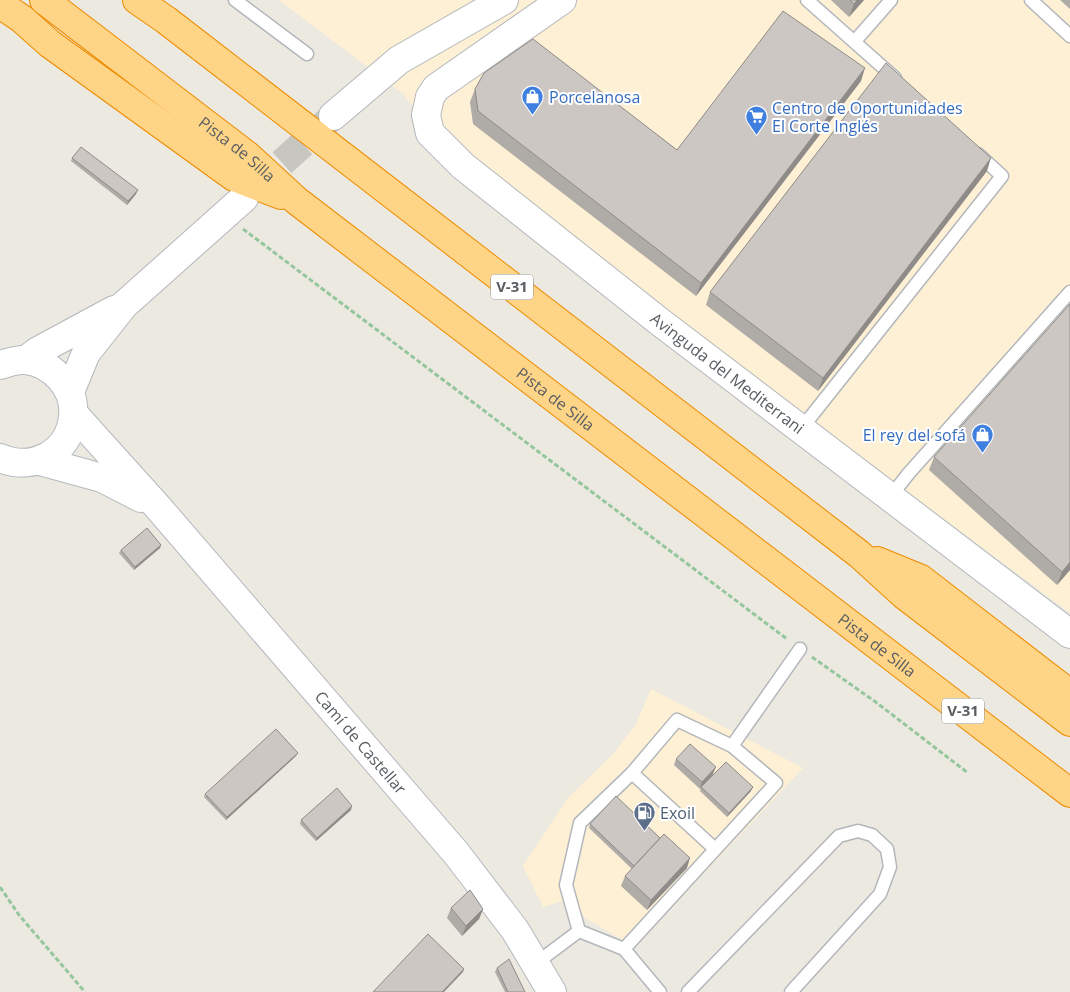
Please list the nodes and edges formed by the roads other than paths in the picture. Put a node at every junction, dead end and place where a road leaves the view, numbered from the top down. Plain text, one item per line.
1 (44, 0) edge
2 (137, 0) edge
3 (235, 0) edge
4 (504, 0) edge
5 (562, 0) edge
6 (806, 0) edge
7 (891, 0) edge
8 (1031, 0) edge
9 (0, 4) edge
10 (157, 10) edge
11 (0, 17) edge
12 (1070, 36) edge
13 (855, 40) junction
14 (50, 44) junction
15 (307, 54) dead end
16 (906, 88) edge
17 (333, 116) tunnel mouth
18 (972, 149) edge
19 (244, 198) tunnel mouth
20 (297, 201) junction
21 (1070, 292) edge
22 (124, 305) junction
23 (10, 360) edge
24 (72, 403) junction
25 (800, 429) junction
26 (0, 458) edge
27 (40, 461) junction
28 (890, 497) junction
29 (156, 504) junction
30 (859, 554) junction
31 (1070, 634) edge
32 (800, 649) road end
33 (1070, 694) edge
34 (1070, 722) edge
35 (732, 746) junction
36 (632, 773) junction
37 (1070, 793) edge
38 (716, 849) junction
39 (579, 932) junction
40 (624, 949) junction
41 (535, 964) junction
42 (552, 992) edge
43 (660, 992) edge
44 (688, 992) edge
45 (791, 992) edge

1 - 20 highway, Pista de Silla / V-31
2 - 10 highway, V-31
3 - 15 lane
4 - 17 street
5 - 25 street, Avinguda del Mediterrani
6 - 13 lane
7 - 13 lane
8 - 12 lane
9 - 14 highway
10 - 30 highway, V-31
11 - 14 highway
13 - 16 lane
14 - 20 highway
18 - 25 lane
19 - 22 street
20 - 37 highway, Pista de Silla / V-31
21 - 28 lane
22 - 23 street
22 - 24 street
23 - 24 street, Camí de Castellar
24 - 27 street
24 - 29 street, Camí de Castellar
25 - 28 street, Avinguda del Mediterrani
26 - 27 street
27 - 29 street, Camí de Castellar
28 - 31 street, Avinguda del Mediterrani
29 - 41 street, Camí de Castellar
30 - 33 highway
30 - 34 highway, V-31
32 - 35 lane
35 - 36 lane
35 - 38 lane
36 - 38 lane
36 - 39 lane
38 - 40 lane
39 - 40 lane
39 - 41 lane
40 - 43 lane
41 - 42 street, Camí de Castellar
44 - 45 lane

